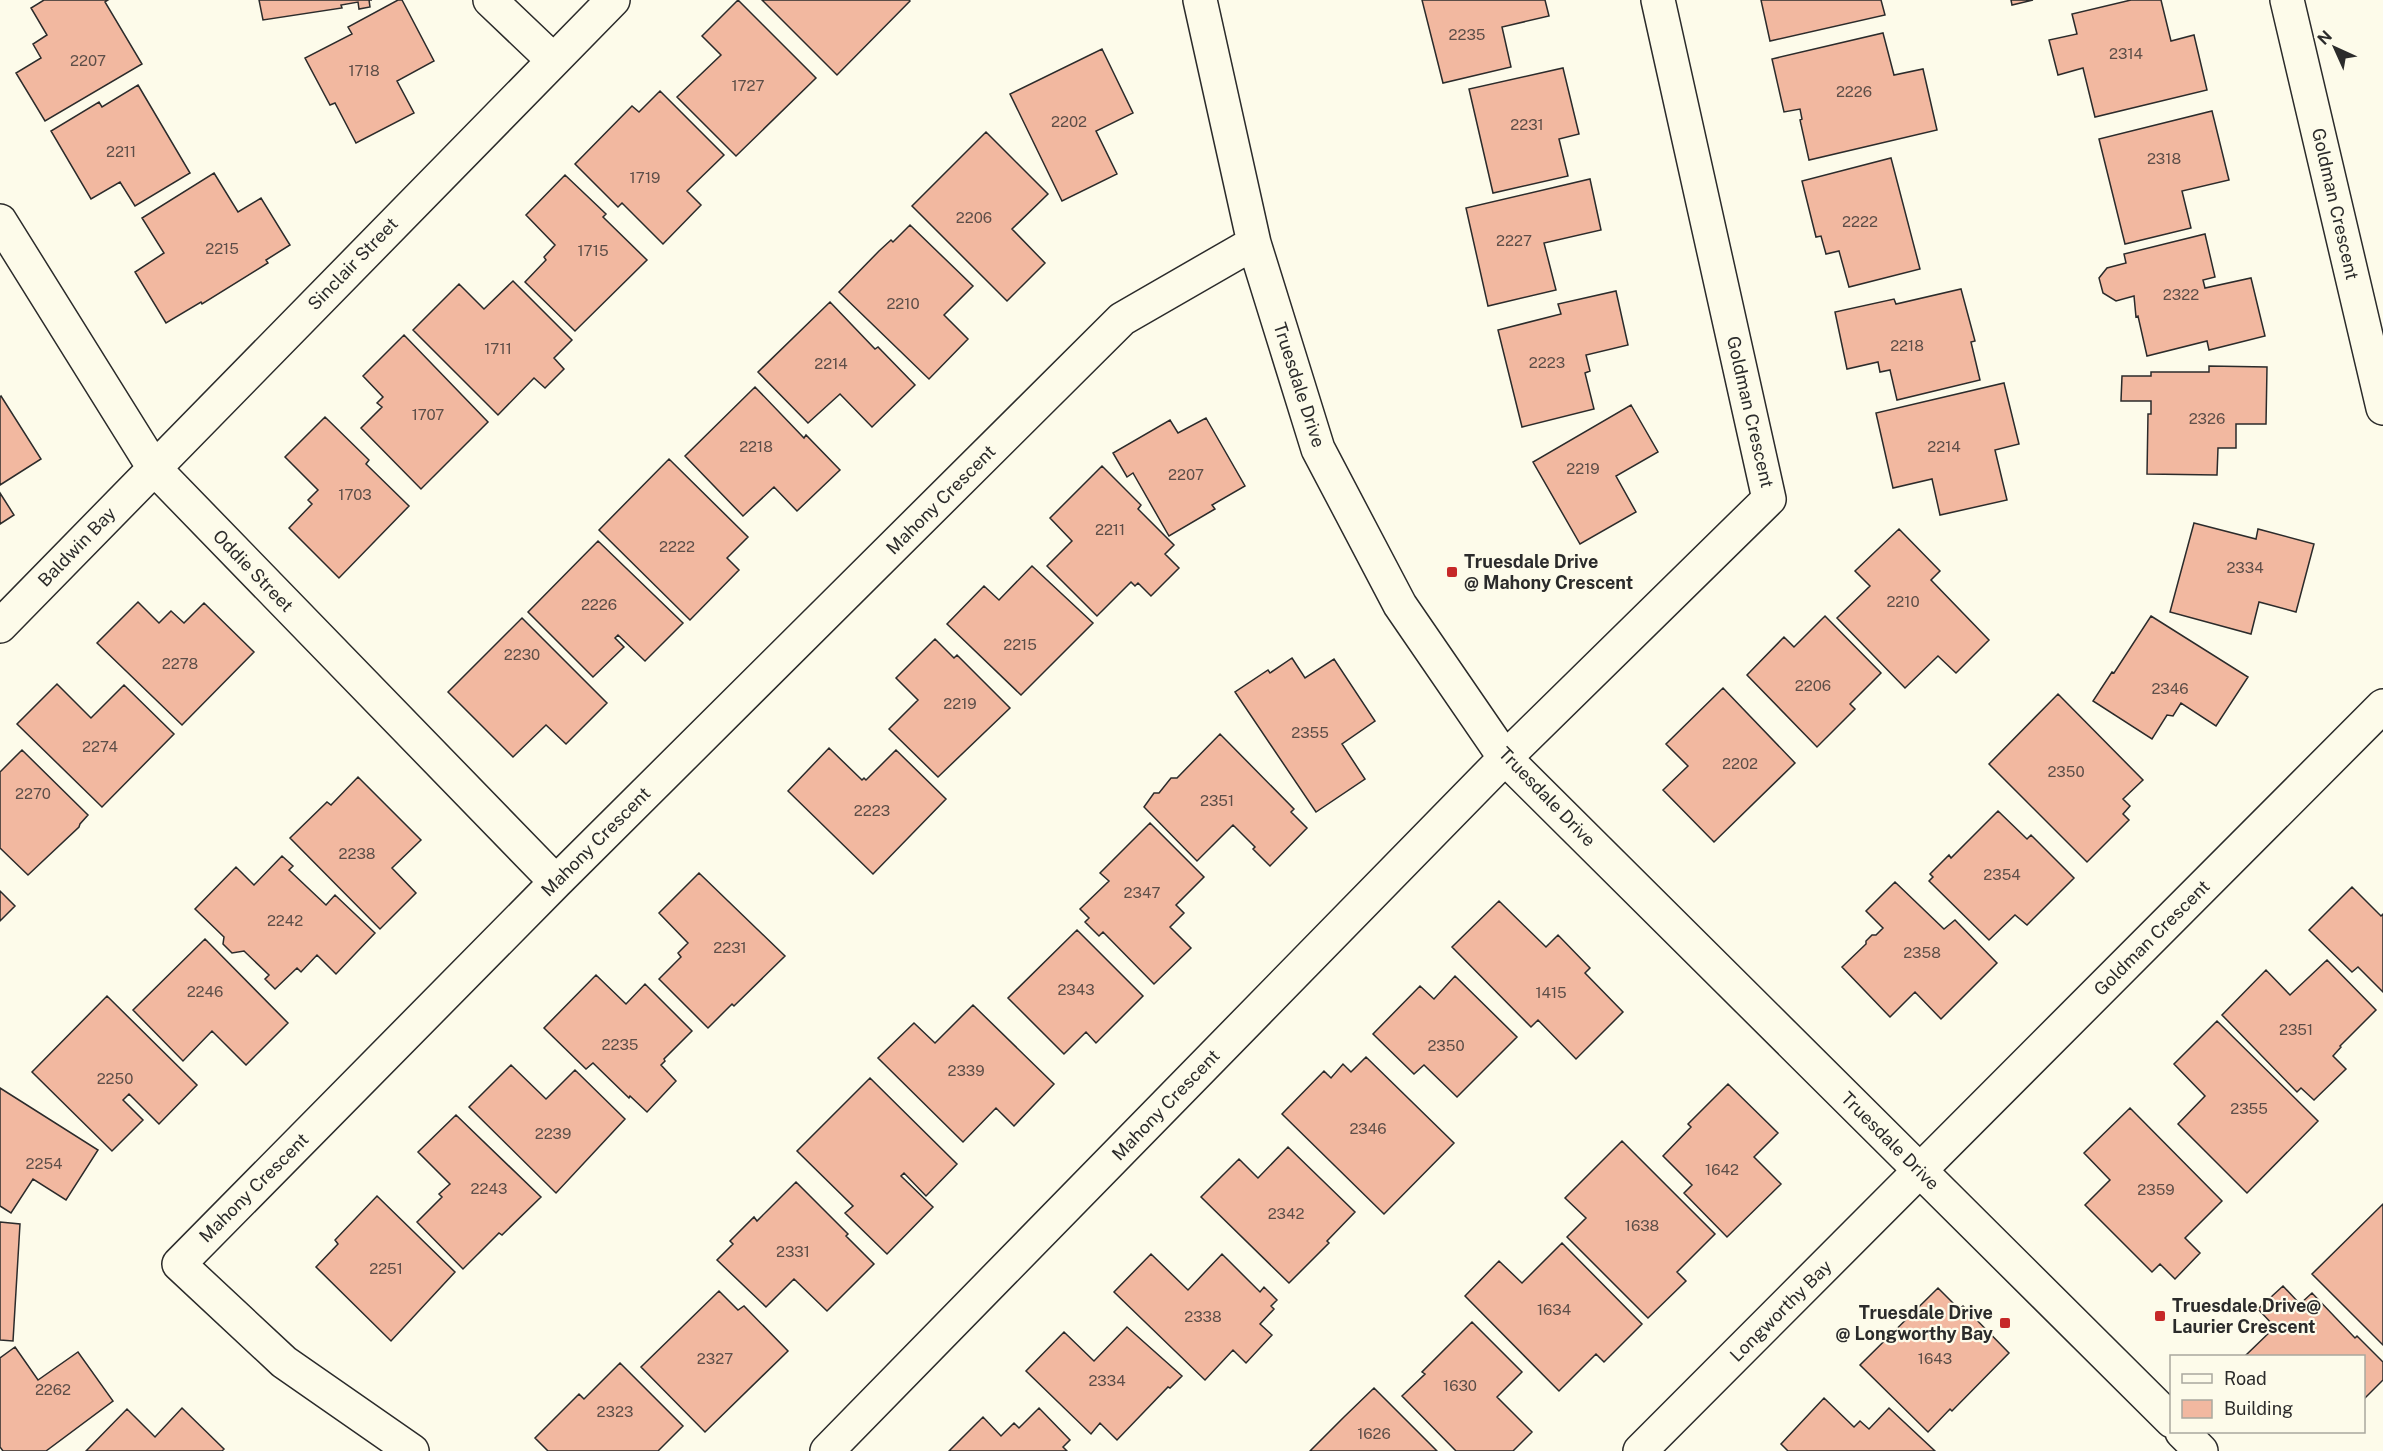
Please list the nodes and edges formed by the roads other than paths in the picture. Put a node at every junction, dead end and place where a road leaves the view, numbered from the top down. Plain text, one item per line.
1 (490, 0) edge
2 (613, 0) edge
3 (1200, 0) edge
4 (1658, 0) edge
5 (2287, 0) edge
6 (553, 60) junction
7 (0, 220) edge
8 (1254, 243) junction
9 (2383, 408) edge
10 (154, 468) junction
11 (0, 626) edge
12 (2383, 706) edge
13 (1505, 758) junction
14 (556, 882) junction
15 (1921, 1171) junction
16 (2170, 1419) edge
17 (2184, 1433) edge
18 (412, 1451) edge
19 (827, 1451) edge
20 (1640, 1451) edge
21 (2201, 1451) edge

1 - 6 street
2 - 6 street, Sinclair Street
3 - 8 street, Truesdale Drive
4 - 13 street, Goldman Crescent
5 - 9 street, Goldman Crescent
6 - 10 street, Sinclair Street
7 - 10 street, Oddie Street
8 - 13 street, Truesdale Drive
8 - 14 street, Mahony Crescent
10 - 11 street, Baldwin Bay
10 - 14 street, Oddie Street
12 - 15 street, Goldman Crescent
13 - 15 street, Truesdale Drive
13 - 19 street, Mahony Crescent
14 - 18 street, Mahony Crescent
15 - 16 street, Truesdale Drive
15 - 20 street, Longworthy Bay
17 - 21 street

